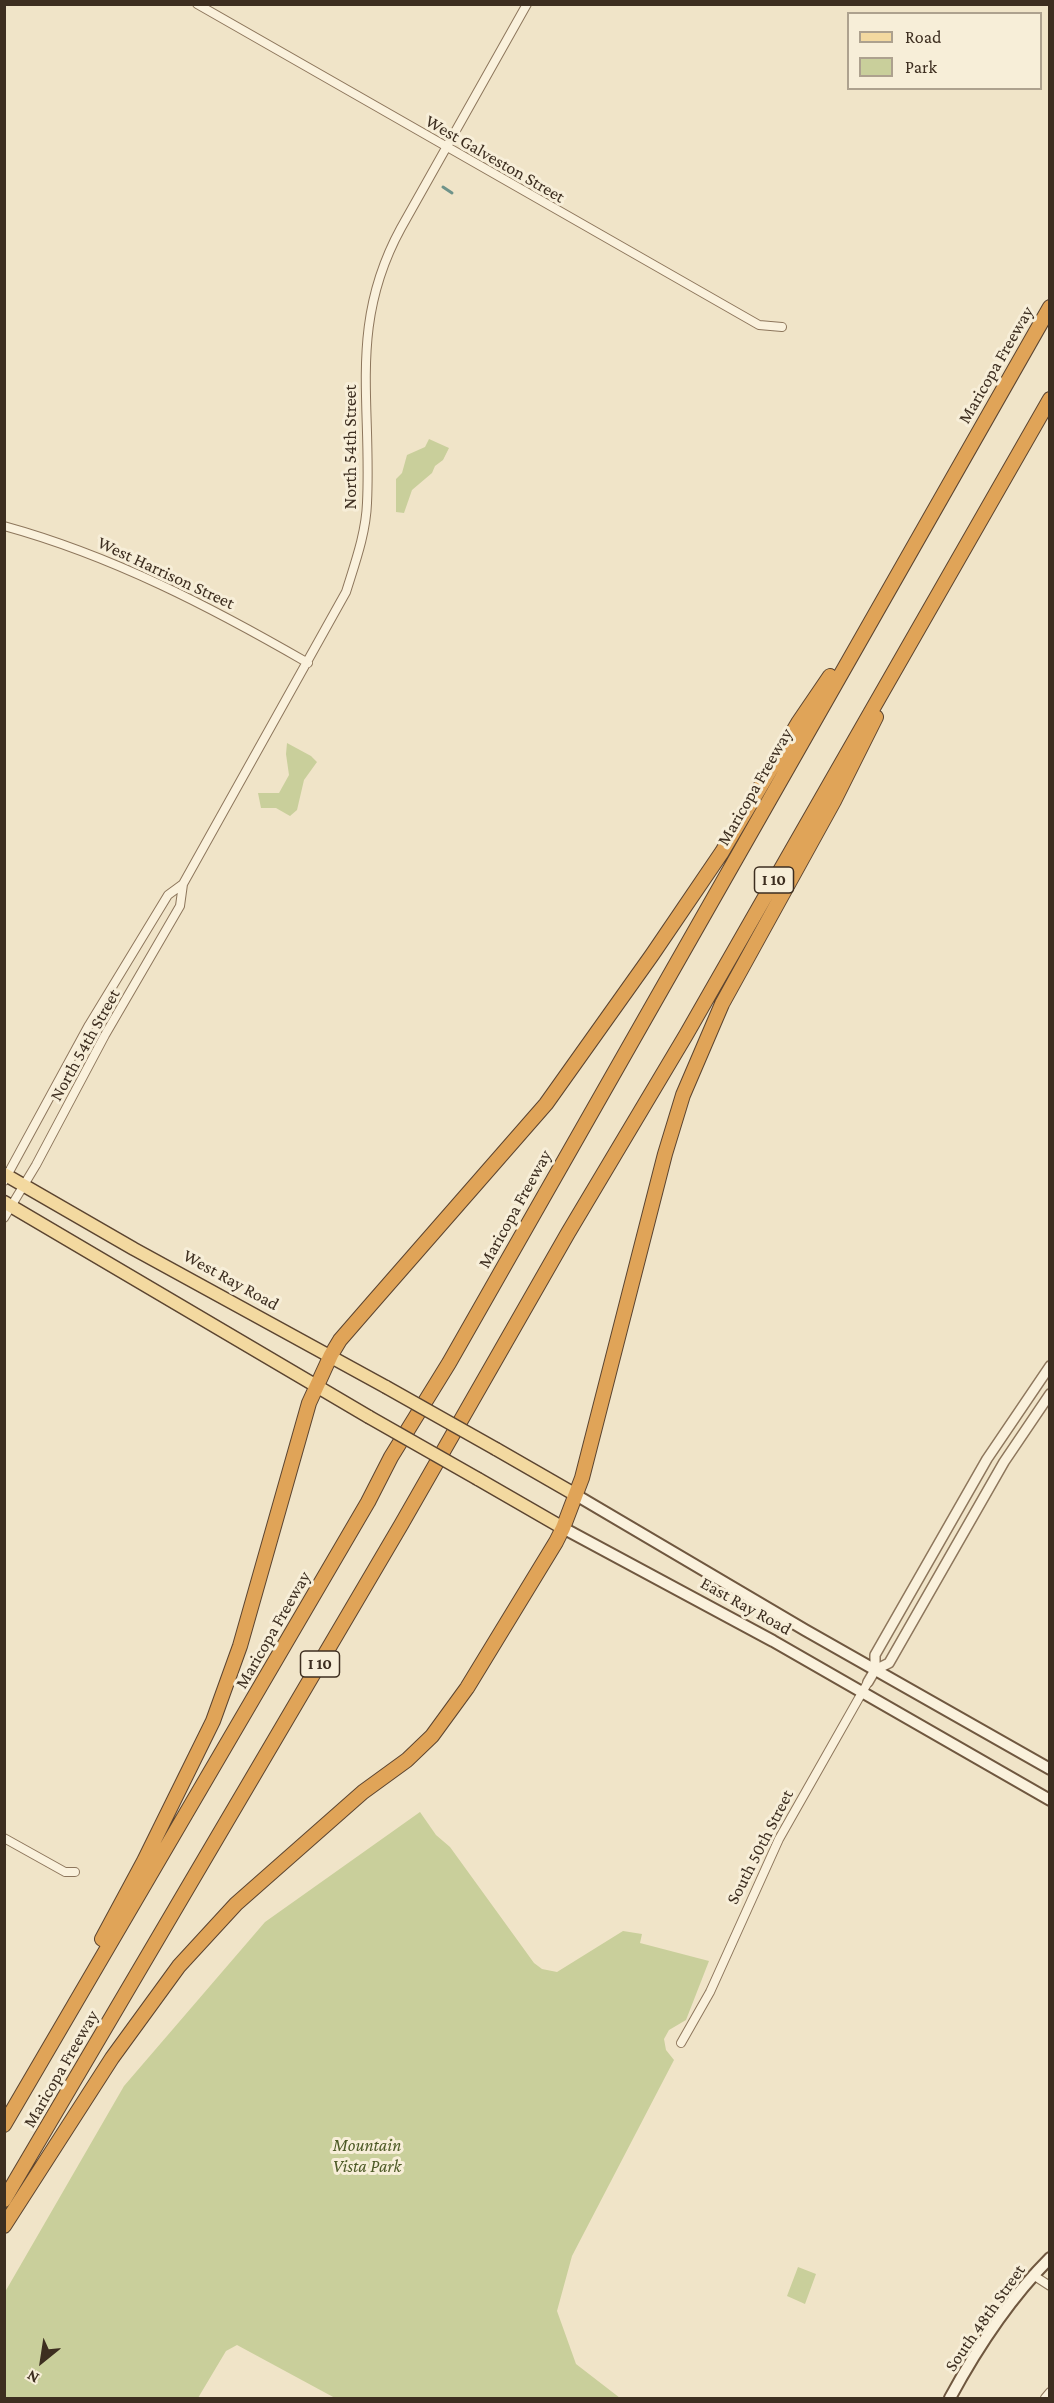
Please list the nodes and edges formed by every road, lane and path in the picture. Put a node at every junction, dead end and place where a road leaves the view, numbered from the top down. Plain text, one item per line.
1 (197, 4) edge
2 (527, 4) edge
3 (445, 148) junction
4 (1050, 307) edge
5 (782, 327) dead end
6 (1050, 399) edge
7 (4, 526) edge
8 (877, 611) junction
9 (915, 633) junction
10 (308, 663) junction
11 (183, 884) junction
12 (6, 1177) edge
13 (24, 1185) junction
14 (8, 1204) edge
15 (4, 1218) edge
16 (331, 1355) junction
17 (1050, 1366) edge
18 (316, 1387) junction
19 (1050, 1394) edge
20 (441, 1418) joint
21 (576, 1495) junction
22 (563, 1528) junction
23 (875, 1670) junction
24 (868, 1682) joint
25 (862, 1693) junction
26 (1050, 1769) edge
27 (1050, 1800) edge
28 (4, 1838) edge
29 (75, 1872) dead end
30 (681, 2043) dead end
31 (50, 2046) junction
32 (4, 2125) edge
33 (4, 2200) edge
34 (4, 2226) edge
35 (1050, 2258) edge
36 (1033, 2275) junction
37 (1050, 2286) edge
38 (1050, 2392) edge
39 (950, 2398) edge
40 (1045, 2398) edge

1 - 3 street, West Galveston Street
2 - 3 street, North 54th Street
3 - 5 street, West Galveston Street
3 - 10 street, North 54th Street
4 - 8 highway, Maricopa Freeway / I 10
6 - 9 highway, Maricopa Freeway / I 10
7 - 10 street, West Harrison Street
8 - 16 highway
8 - 31 highway, Maricopa Freeway / I 10
9 - 21 highway
9 - 33 highway, Maricopa Freeway / I 10
10 - 11 street, North 54th Street
11 - 12 street, North 54th Street
11 - 13 street, North 54th Street
12 - 13 main road, West Ray Road
13 - 14 street, North 54th Street
13 - 16 main road, West Ray Road
14 - 15 street, North 54th Street
14 - 18 main road
16 - 18 highway
16 - 20 main road, West Ray Road, bridge
17 - 23 street, South 50th Street
18 - 22 main road, East Ray Road, bridge
18 - 31 highway
19 - 23 street, South 50th Street
20 - 21 main road, East Ray Road, bridge
21 - 22 highway
21 - 23 main road, East Ray Road
22 - 25 main road, East Ray Road
22 - 34 highway
23 - 24 street, South 50th Street
23 - 26 main road, East Ray Road
24 - 25 street, South 50th Street
25 - 27 main road, East Ray Road
25 - 30 street, South 50th Street
28 - 29 street
31 - 32 highway, Maricopa Freeway / I 10
35 - 36 main road, South 48th Street
36 - 37 street
36 - 39 main road, South 48th Street
38 - 40 street

